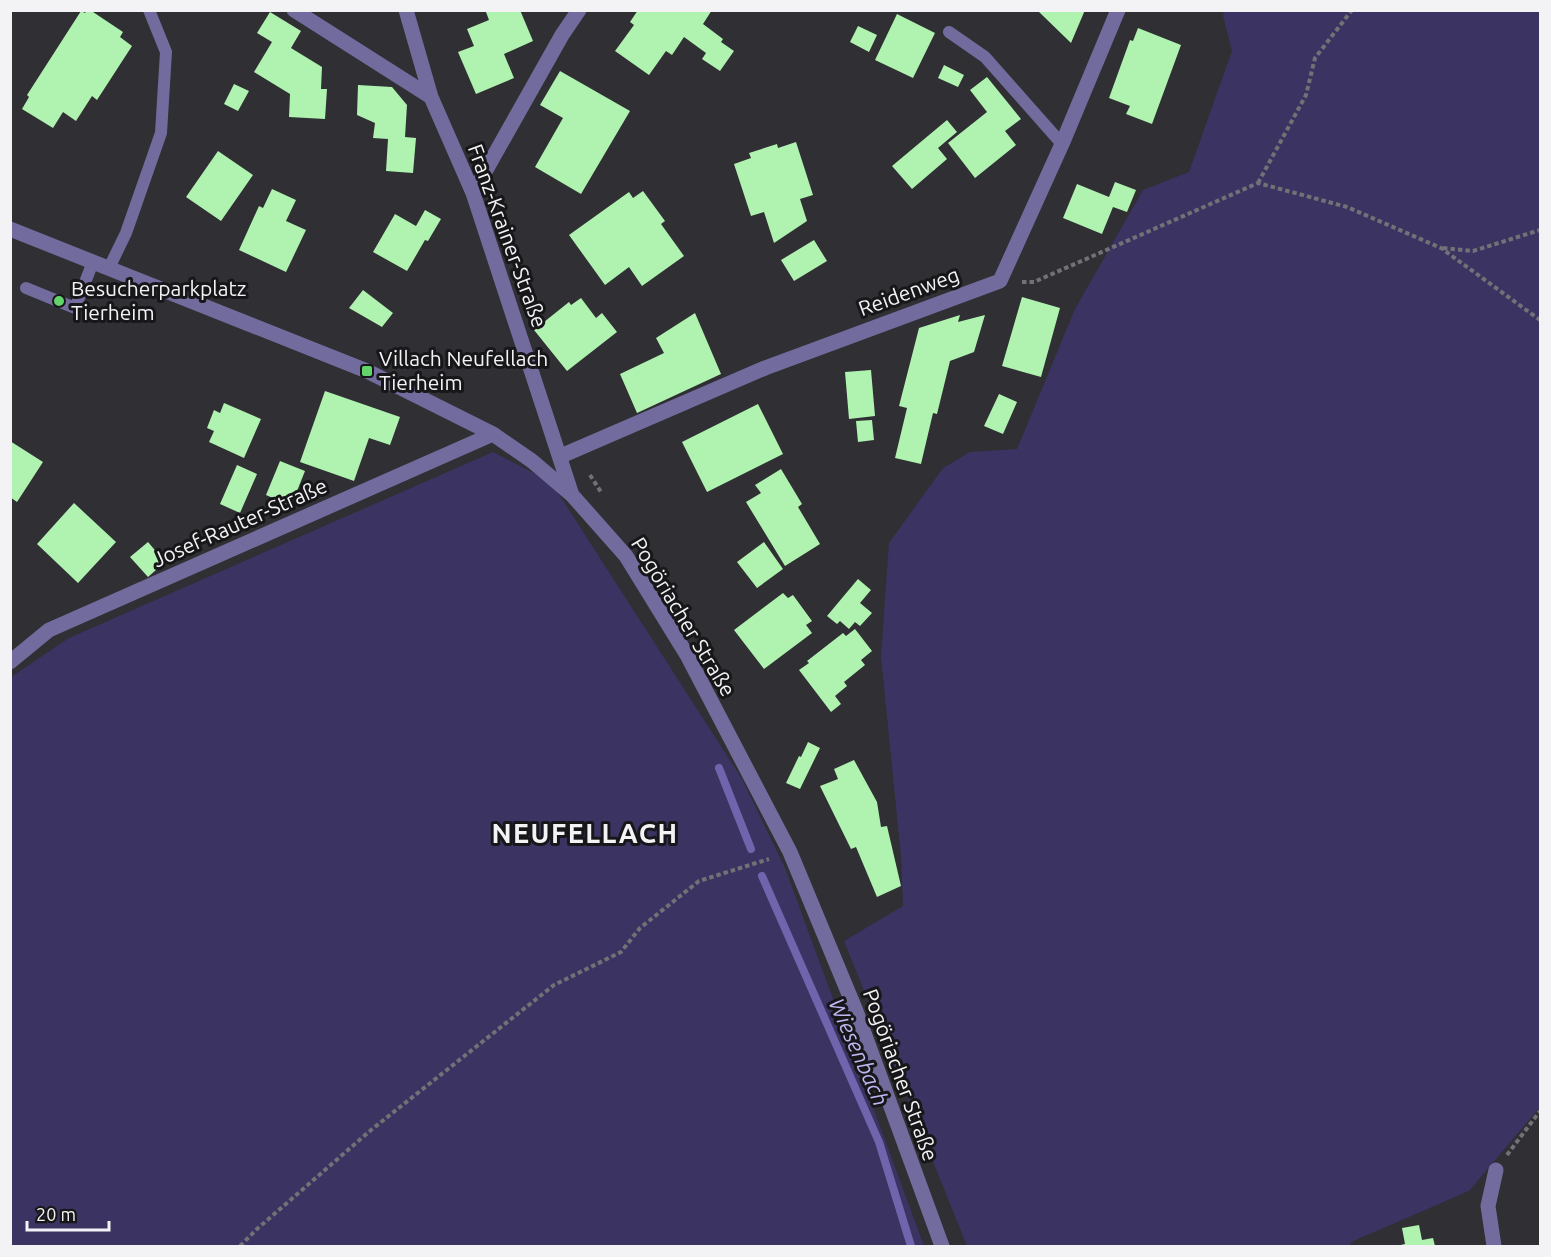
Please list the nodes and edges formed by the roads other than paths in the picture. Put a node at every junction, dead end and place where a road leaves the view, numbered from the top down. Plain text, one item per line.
1 (149, 10) edge
2 (294, 10) edge
3 (406, 10) edge
4 (579, 10) edge
5 (1118, 10) edge
6 (949, 32) dead end
7 (431, 97) junction
8 (1062, 144) junction
9 (473, 193) junction
10 (10, 229) edge
11 (93, 262) junction
12 (109, 268) junction
13 (26, 288) dead end
14 (493, 434) junction
15 (561, 456) junction
16 (572, 495) junction
17 (10, 662) edge
18 (1496, 1170) road end
19 (942, 1246) edge
20 (1494, 1246) edge

1 - 12 lane
2 - 7 street
3 - 7 street, Franz-Krainer-Straße
4 - 9 street
5 - 8 street
6 - 8 lane
7 - 9 street, Franz-Krainer-Straße
8 - 15 street, Reidenweg
9 - 15 street, Franz-Krainer-Straße
10 - 11 street, Pogöriacher Straße
11 - 12 street, Pogöriacher Straße
11 - 13 lane
12 - 14 street, Pogöriacher Straße
14 - 16 street, Pogöriacher Straße
14 - 17 street, Josef-Rauter-Straße
15 - 16 street, Franz-Krainer-Straße
16 - 19 street, Pogöriacher Straße
18 - 20 street

